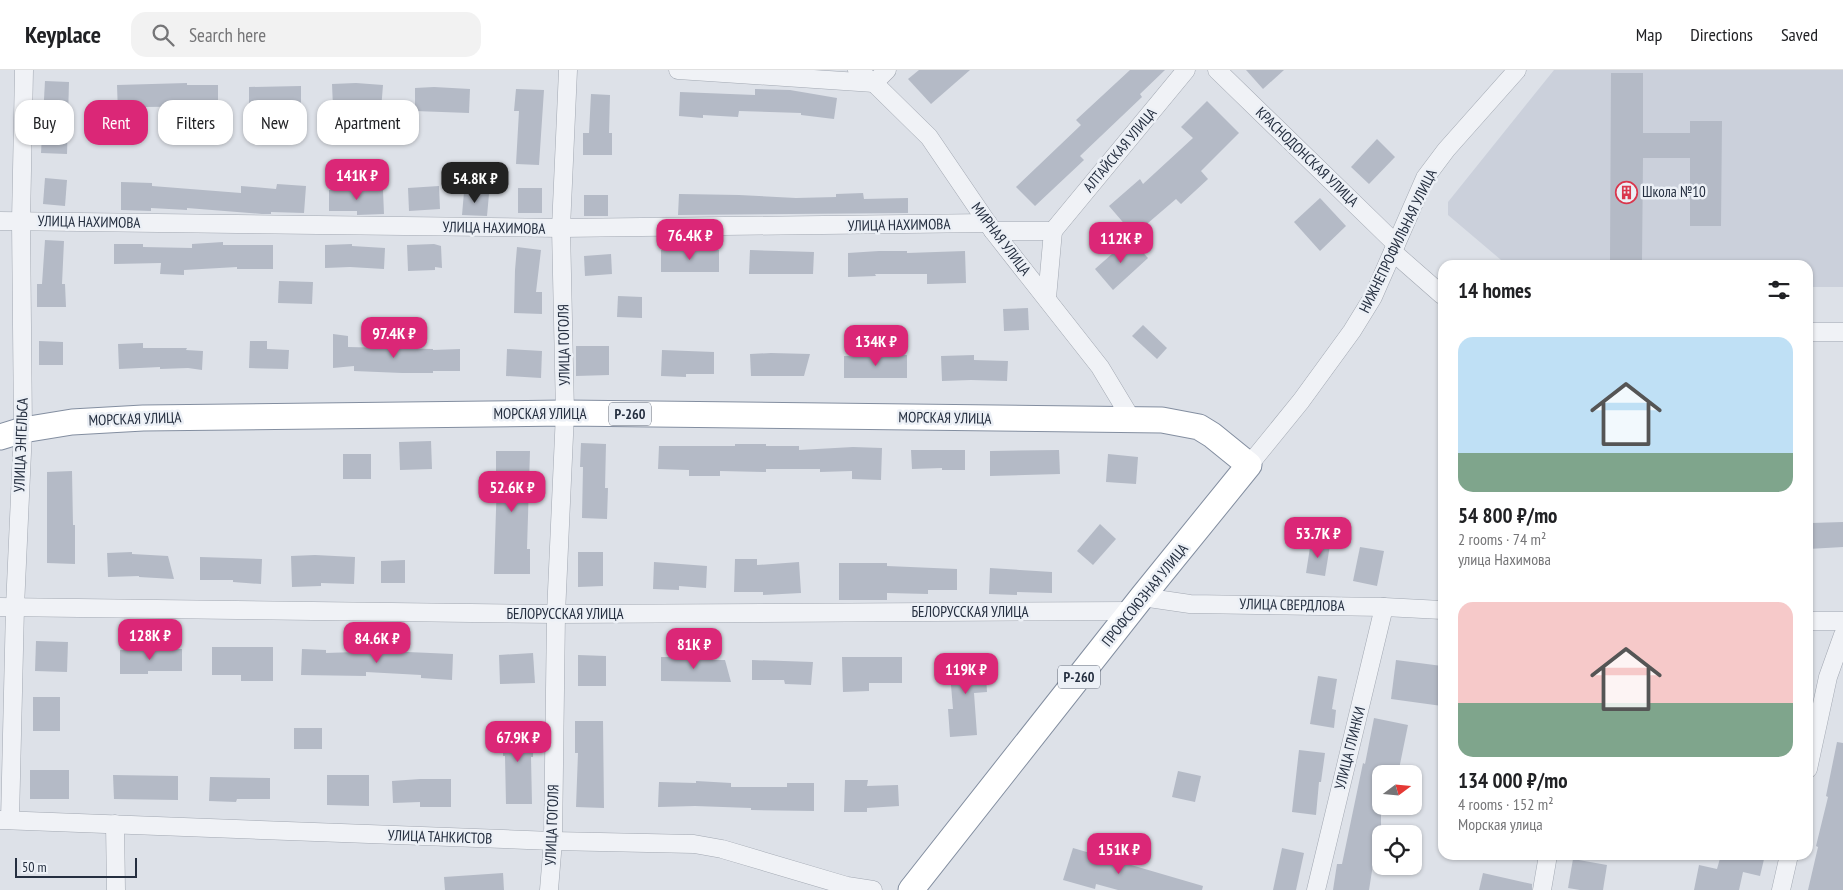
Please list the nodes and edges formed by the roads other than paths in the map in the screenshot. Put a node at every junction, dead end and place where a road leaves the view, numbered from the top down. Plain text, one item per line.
1 (24, 70) edge
2 (568, 70) edge
3 (678, 70) edge
4 (857, 70) edge
5 (888, 70) edge
6 (1186, 70) edge
7 (1218, 70) edge
8 (1517, 70) edge
9 (874, 83) junction
10 (0, 221) edge
11 (21, 221) junction
12 (991, 227) junction
13 (561, 228) junction
14 (1053, 230) junction
15 (1394, 248) junction
16 (1438, 291) edge
17 (1047, 298) junction
18 (1813, 332) edge
19 (1843, 332) edge
20 (565, 413) junction
21 (1132, 420) junction
22 (12, 434) edge
23 (1249, 465) junction
24 (1136, 604) junction
25 (1384, 606) junction
26 (8, 607) edge
27 (1438, 610) edge
28 (556, 614) junction
29 (1813, 621) edge
30 (1843, 621) edge
31 (1843, 635) edge
32 (1813, 746) edge
33 (5, 820) edge
34 (115, 824) junction
35 (553, 841) junction
36 (1547, 860) edge
37 (1788, 860) edge
38 (116, 890) edge
39 (549, 890) edge
40 (873, 890) edge
41 (910, 890) edge
42 (1316, 890) edge
43 (1542, 890) edge
44 (1781, 890) edge

1 - 11 street, УЛИЦА ЭНГЕЛЬСА
2 - 13 street, УЛИЦА ГОГОЛЯ
3 - 9 street
4 - 9 street, МИРНАЯ УЛИЦА
5 - 9 street
6 - 14 street, АЛТАЙСКАЯ УЛИЦА
7 - 15 street, КРАСНОДОНСКАЯ УЛИЦА
8 - 15 street, НИЖНЕПРОФИЛЬНАЯ УЛИЦА
9 - 12 street, МИРНАЯ УЛИЦА
10 - 11 street, УЛИЦА НАХИМОВА
11 - 13 street, УЛИЦА НАХИМОВА
11 - 22 street, УЛИЦА ЭНГЕЛЬСА
12 - 13 street, УЛИЦА НАХИМОВА
12 - 14 street, УЛИЦА НАХИМОВА
12 - 17 street, МИРНАЯ УЛИЦА
13 - 20 street, УЛИЦА ГОГОЛЯ
14 - 17 street
15 - 16 street, КРАСНОДОНСКАЯ УЛИЦА
15 - 23 street, НИЖНЕПРОФИЛЬНАЯ УЛИЦА
17 - 21 street, МИРНАЯ УЛИЦА
18 - 19 street
20 - 21 highway, МОРСКАЯ УЛИЦА / Р-260
20 - 22 highway, МОРСКАЯ УЛИЦА / Р-260
20 - 28 street, УЛИЦА ГОГОЛЯ
21 - 23 highway, МОРСКАЯ УЛИЦА / Р-260
22 - 26 street, УЛИЦА ЭНГЕЛЬСА
23 - 24 highway, ПРОФСОЮЗНАЯ УЛИЦА / Р-260
24 - 25 street, УЛИЦА СВЕРДЛОВА
24 - 28 street, БЕЛОРУССКАЯ УЛИЦА
24 - 41 highway, ПРОФСОЮЗНАЯ УЛИЦА / Р-260
25 - 27 street, УЛИЦА СВЕРДЛОВА
25 - 42 street, УЛИЦА ГЛИНКИ
26 - 28 street, БЕЛОРУССКАЯ УЛИЦА
26 - 33 street, УЛИЦА ЭНГЕЛЬСА
28 - 35 street, УЛИЦА ГОГОЛЯ
29 - 30 street
31 - 32 street
33 - 34 street, УЛИЦА ТАНКИСТОВ
34 - 35 street, УЛИЦА ТАНКИСТОВ
34 - 38 street
35 - 39 street, УЛИЦА ГОГОЛЯ
35 - 40 street, УЛИЦА ТАНКИСТОВ
36 - 43 street
37 - 44 street

